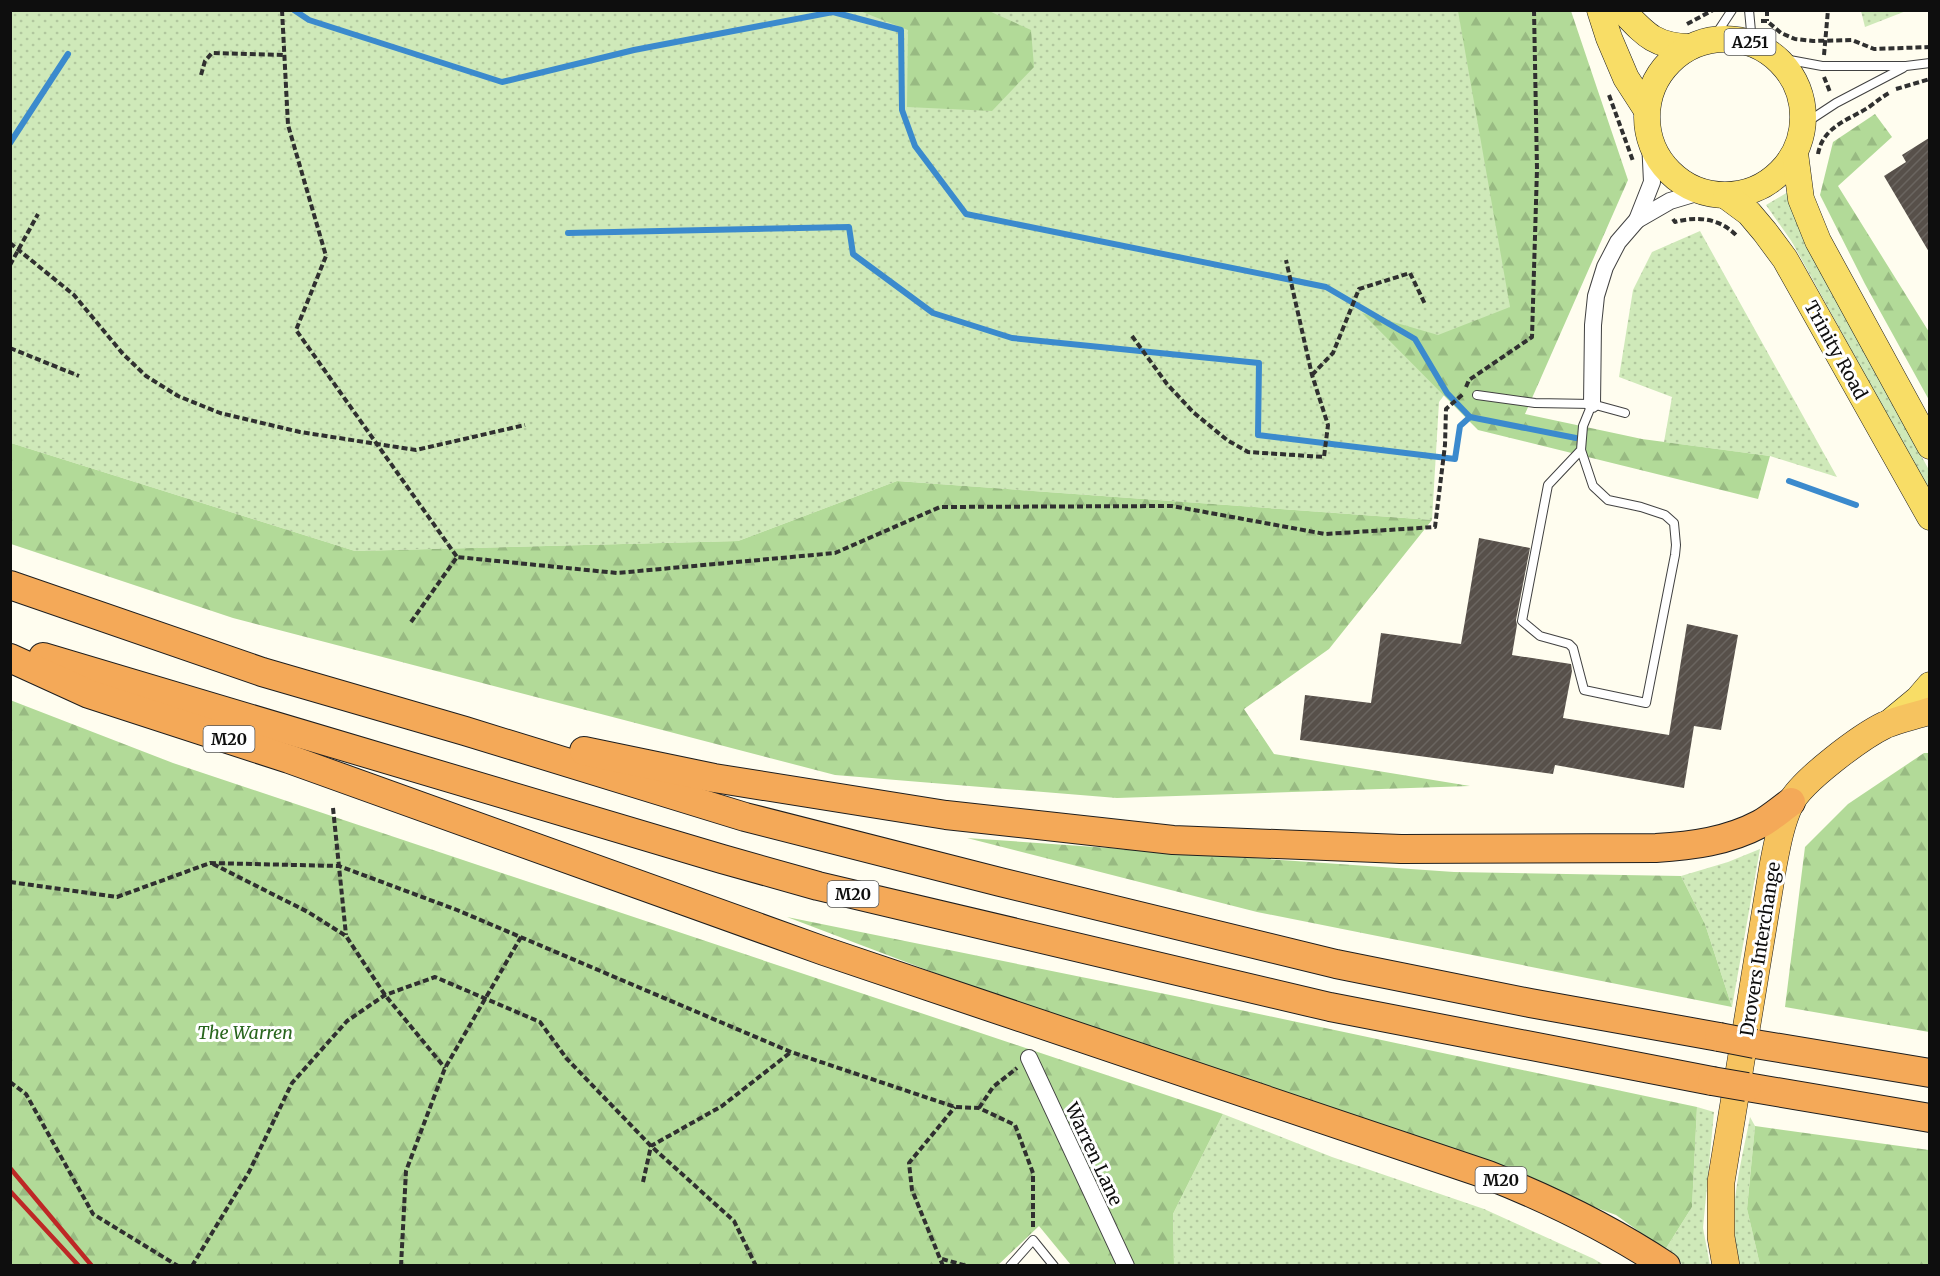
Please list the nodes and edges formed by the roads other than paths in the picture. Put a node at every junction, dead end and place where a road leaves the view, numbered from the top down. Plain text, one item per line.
1 (1600, 10) edge
2 (1622, 10) edge
3 (1732, 10) edge
4 (1749, 10) edge
5 (1751, 31) junction
6 (1686, 36) junction
7 (1713, 39) junction
8 (1779, 58) junction
9 (1929, 63) edge
10 (1906, 66) junction
11 (1646, 109) junction
12 (1804, 124) junction
13 (1650, 140) junction
14 (1807, 155) junction
15 (1700, 192) junction
16 (1725, 196) junction
17 (1637, 220) junction
18 (1477, 395) dead end
19 (1592, 404) junction
20 (1625, 413) dead end
21 (1929, 446) edge
22 (1581, 450) junction
23 (1929, 517) edge
24 (10, 585) edge
25 (10, 647) edge
26 (10, 658) edge
27 (1929, 685) edge
28 (1929, 711) edge
29 (1886, 725) junction
30 (465, 731) junction
31 (1791, 802) junction
32 (1029, 1058) road end
33 (1929, 1073) edge
34 (1929, 1118) edge
35 (1010, 1266) edge
36 (1054, 1266) edge
37 (1126, 1266) edge
38 (1666, 1266) edge
39 (1726, 1266) edge

1 - 11 main road, Trinity Road / A251
2 - 6 main road, Trinity Road / A251
3 - 7 lane
4 - 5 lane
5 - 7 main road, Trinity Road / A251
5 - 8 main road, Trinity Road / A251
6 - 7 main road, Trinity Road / A251
6 - 11 main road, Trinity Road / A251
8 - 10 lane
8 - 12 main road, Trinity Road / A251
9 - 10 lane
10 - 12 lane
11 - 13 main road, Trinity Road / A251
12 - 14 main road, Trinity Road / A251
13 - 15 main road, Trinity Road / A251
13 - 17 street
14 - 16 main road, Trinity Road / A251
14 - 21 main road, Trinity Road / A251
15 - 16 main road, Trinity Road / A251
15 - 17 street
16 - 23 main road, Trinity Road / A251
17 - 19 street
18 - 19 lane
19 - 20 lane
19 - 22 lane
22 - 22 lane
24 - 30 highway
25 - 34 highway, M20, bridge
26 - 38 highway, M20
27 - 29 main road
28 - 29 highway, Drovers Interchange
29 - 31 highway, Drovers Interchange
30 - 31 highway
30 - 33 highway, bridge
31 - 39 highway, Drovers Interchange
32 - 37 street, Warren Lane
35 - 36 lane

